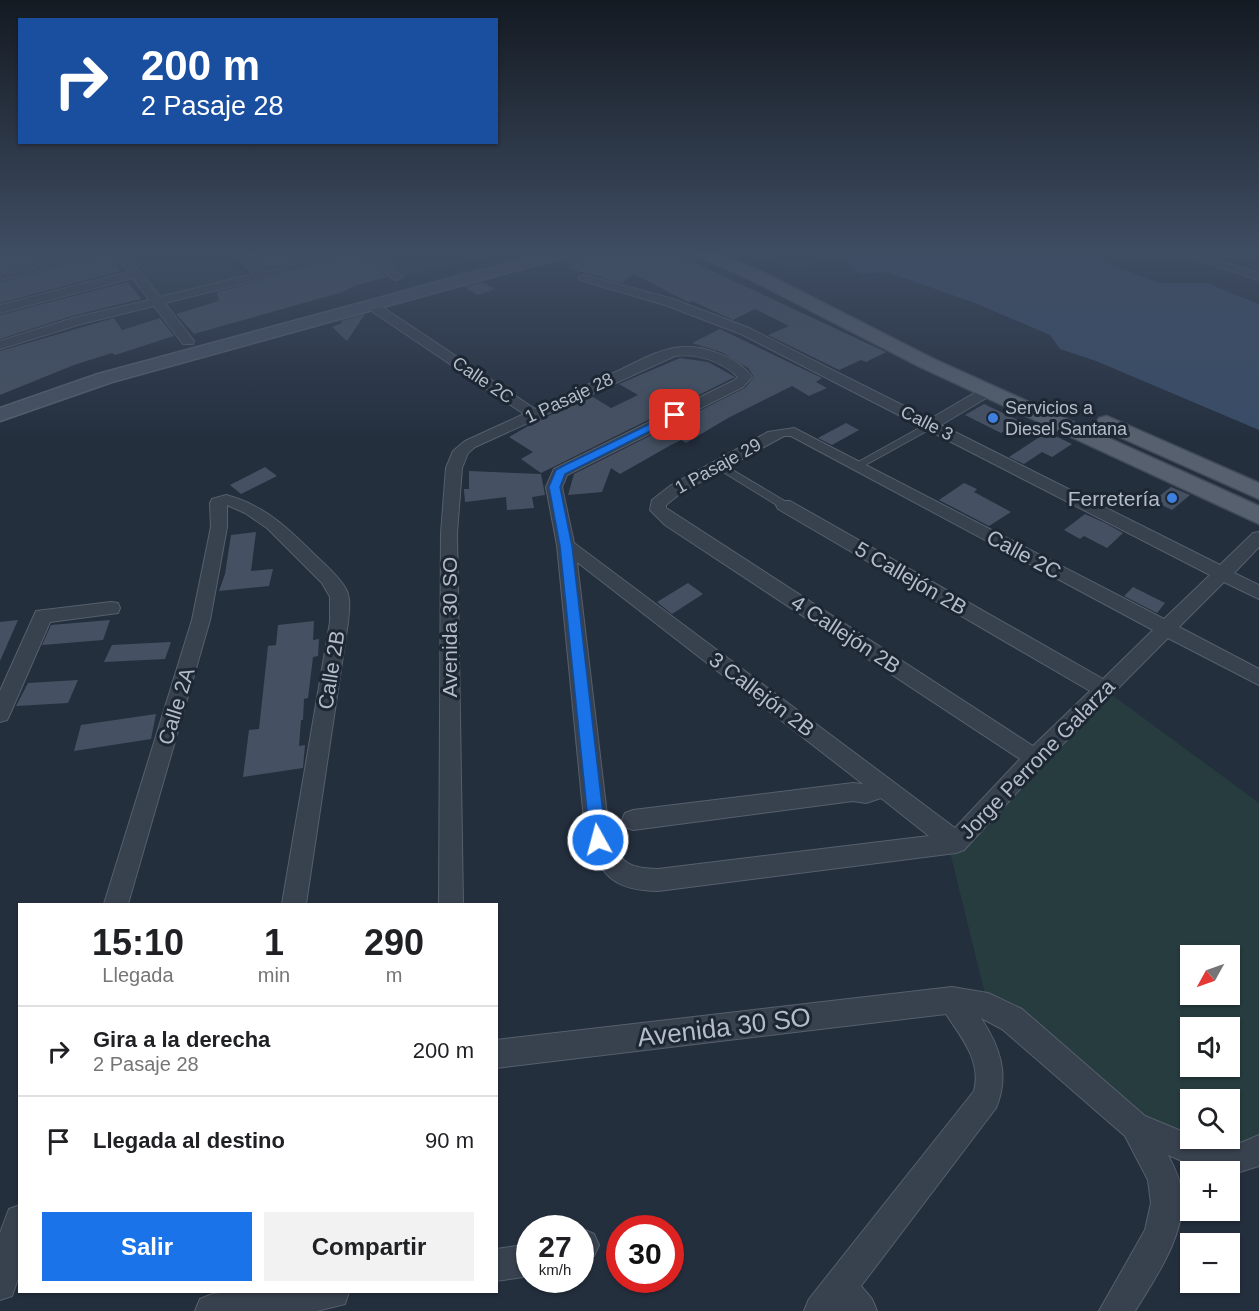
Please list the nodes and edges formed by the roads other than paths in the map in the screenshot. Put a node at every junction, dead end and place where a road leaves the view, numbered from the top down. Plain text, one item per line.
1 (107, 314) edge
2 (167, 314) edge
3 (301, 314) edge
4 (315, 314) edge
5 (387, 314) edge
6 (701, 314) edge
7 (840, 314) edge
8 (853, 314) edge
9 (188, 341) junction
10 (0, 345) edge
11 (988, 391) junction
12 (1078, 410) junction
13 (1, 411) edge
14 (535, 415) junction
15 (1055, 421) junction
16 (930, 424) junction
17 (788, 432) joint
18 (456, 459) joint
19 (719, 465) junction
20 (856, 466) junction
21 (1259, 492) edge
22 (217, 505) joint
23 (784, 505) joint
24 (658, 510) joint
25 (1259, 516) edge
26 (1259, 537) edge
27 (566, 546) junction
28 (1222, 574) junction
29 (1259, 593) edge
30 (111, 608) dead end
31 (1165, 628) junction
32 (1259, 678) edge
33 (1104, 688) junction
34 (0, 714) edge
35 (1035, 758) junction
36 (865, 772) junction
37 (884, 787) junction
38 (854, 792) junction
39 (633, 820) dead end
40 (956, 843) junction
41 (116, 903) edge
42 (294, 903) edge
43 (451, 903) edge
44 (952, 1000) junction
45 (498, 1054) edge
46 (1135, 1126) junction
47 (1259, 1150) edge
48 (18, 1226) edge
49 (516, 1262) edge
50 (498, 1265) edge
51 (0, 1284) edge
52 (324, 1293) edge
53 (830, 1299) edge
54 (224, 1304) edge
55 (860, 1311) edge
56 (1116, 1311) edge

1 - 10 street
2 - 9 street
3 - 9 main road
4 - 13 main road
5 - 14 street, Calle 2C
6 - 16 street, Calle 3
7 - 11 main road
8 - 12 main road
9 - 13 main road
11 - 15 main road
11 - 16 street
12 - 15 main road
12 - 21 main road
14 - 18 street, 1 Pasaje 28
14 - 27 street, 1 Pasaje 28
15 - 25 main road
16 - 20 street
16 - 28 street, Calle 3
17 - 19 street, 1 Pasaje 29
17 - 20 street, Calle 2C
18 - 43 street, Avenida 30 SO
19 - 23 street, 5 Callejón 2B
19 - 24 street, 1 Pasaje 29
20 - 31 street, Calle 2C
22 - 41 street, Calle 2A
22 - 42 street, Calle 2B
23 - 33 street, 5 Callejón 2B
24 - 35 street, 4 Callejón 2B
26 - 28 street, Jorge Perrone Galarza
27 - 36 street, 3 Callejón 2B
27 - 40 street, Jorge Perrone Galarza
28 - 29 street, Calle 3
28 - 31 street, Jorge Perrone Galarza
30 - 34 street
31 - 32 street, Calle 2C
31 - 33 street, Jorge Perrone Galarza
33 - 35 street, Jorge Perrone Galarza
35 - 40 street, Jorge Perrone Galarza
36 - 37 street, 3 Callejón 2B
36 - 38 street
37 - 38 street
37 - 40 street, 3 Callejón 2B
38 - 39 street
44 - 45 street, Avenida 30 SO
44 - 46 street, Avenida 30 SO
44 - 53 street
46 - 47 street
46 - 56 street
48 - 51 street
49 - 50 street
52 - 54 street
53 - 55 street

